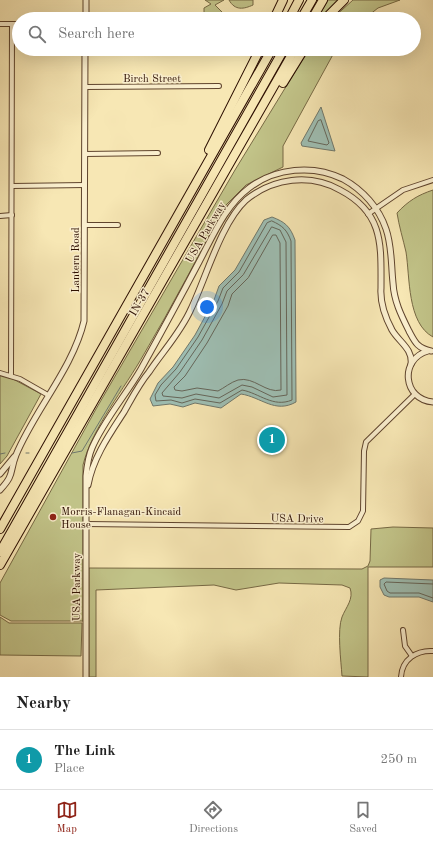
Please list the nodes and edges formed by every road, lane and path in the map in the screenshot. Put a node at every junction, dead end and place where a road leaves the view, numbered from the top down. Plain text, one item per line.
1 (86, 0) edge
2 (284, 0) edge
3 (293, 0) edge
4 (299, 0) edge
5 (312, 0) edge
6 (323, 0) edge
7 (344, 0) edge
8 (86, 12) edge
9 (278, 12) edge
10 (287, 12) edge
11 (292, 12) edge
12 (305, 12) edge
13 (316, 12) edge
14 (332, 12) edge
15 (0, 24) edge
16 (12, 24) joint
17 (85, 56) edge
18 (256, 56) edge
19 (267, 56) edge
20 (280, 56) edge
21 (291, 56) edge
22 (300, 56) edge
23 (219, 86) dead end
24 (85, 87) junction
25 (260, 112) junction
26 (158, 153) dead end
27 (85, 154) junction
28 (433, 180) edge
29 (85, 185) junction
30 (12, 186) junction
31 (376, 208) junction
32 (368, 214) junction
33 (12, 215) junction
34 (0, 216) edge
35 (85, 225) junction
36 (118, 225) dead end
37 (172, 225) junction
38 (432, 351) edge
39 (411, 364) junction
40 (0, 373) edge
41 (11, 376) junction
42 (415, 394) junction
43 (48, 395) junction
44 (433, 402) edge
45 (16, 455) junction
46 (0, 474) edge
47 (0, 490) edge
48 (86, 498) junction
49 (86, 524) junction
50 (0, 528) edge
51 (0, 552) edge
52 (0, 565) edge
53 (403, 630) dead end
54 (433, 651) edge
55 (412, 656) junction
56 (86, 677) edge
57 (401, 677) edge

1 - 8 street
2 - 9 highway
3 - 10 highway
4 - 11 highway
5 - 12 highway
6 - 13 highway
7 - 14 highway
15 - 16 street
16 - 30 street
17 - 24 street, Lantern Road
18 - 37 highway
19 - 37 highway
20 - 51 highway
21 - 25 highway, IN-37
22 - 25 highway
23 - 24 street, Birch Street
24 - 27 street, Lantern Road
25 - 52 highway, IN-37
26 - 27 street
27 - 29 street, Lantern Road
28 - 31 street
29 - 30 street
29 - 35 street, Lantern Road
30 - 33 street
31 - 32 street
31 - 38 street, USA Parkway
31 - 48 street, USA Parkway
32 - 39 street, USA Parkway
32 - 48 street, USA Parkway
33 - 34 street
33 - 41 street
35 - 36 street
35 - 43 street, Lantern Road
37 - 50 highway
38 - 39 street, USA Parkway
39 - 42 street, USA Parkway
40 - 41 street
41 - 43 street
42 - 44 street
42 - 49 street, USA Drive
43 - 45 street, Lantern Road
45 - 46 street, Lantern Road
45 - 47 street, Lantern Road
48 - 49 street, USA Parkway
49 - 56 street, USA Parkway
53 - 55 street
54 - 55 street
55 - 57 street

